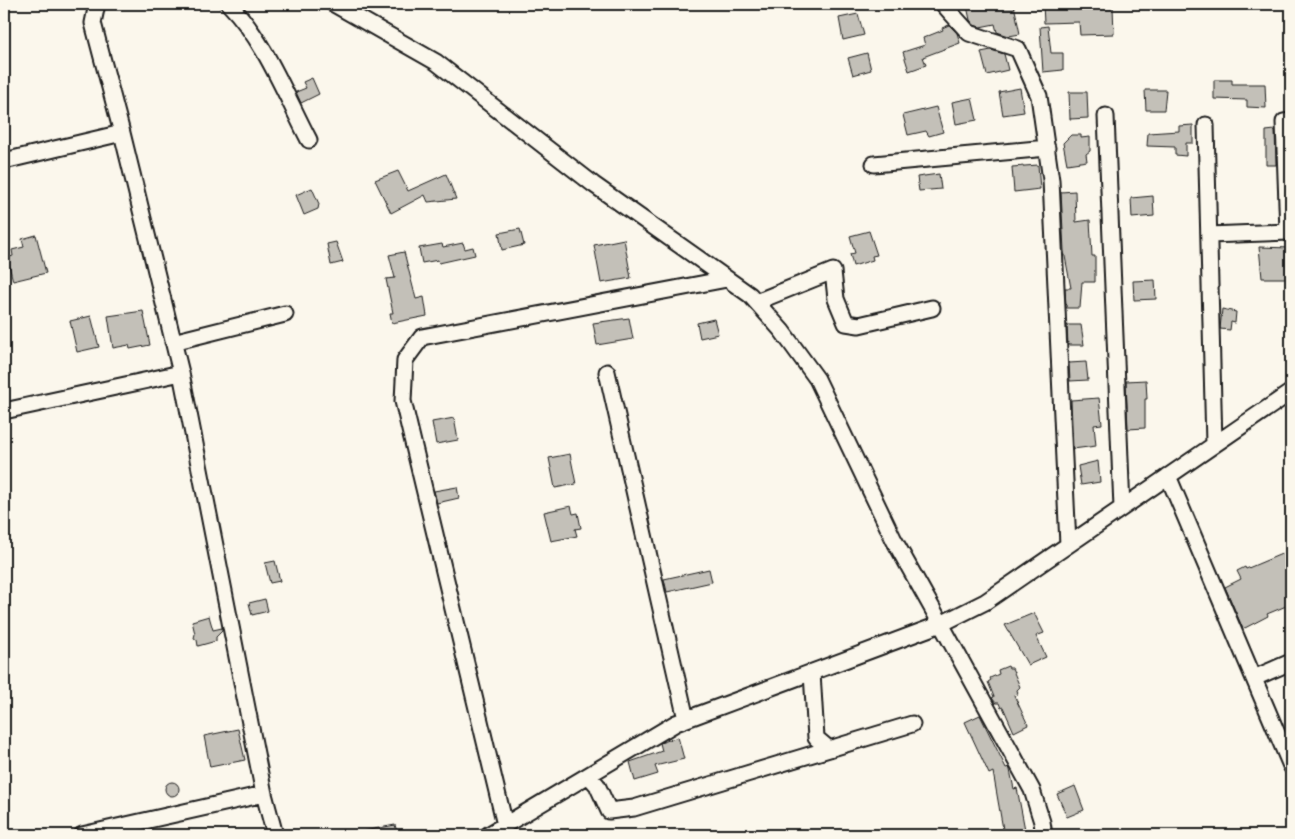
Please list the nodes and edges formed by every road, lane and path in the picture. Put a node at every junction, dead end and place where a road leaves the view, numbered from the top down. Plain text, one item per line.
1 (98, 4) edge
2 (229, 4) edge
3 (334, 4) edge
4 (944, 4) edge
5 (1106, 116) dead end
6 (1291, 121) edge
7 (1206, 125) dead end
8 (122, 133) junction
9 (308, 140) dead end
10 (1046, 148) junction
11 (4, 161) edge
12 (874, 164) dead end
13 (1209, 235) junction
14 (727, 279) junction
15 (756, 302) junction
16 (932, 308) dead end
17 (285, 314) dead end
18 (173, 342) junction
19 (607, 372) dead end
20 (181, 373) junction
21 (1291, 392) edge
22 (4, 411) edge
23 (1214, 444) junction
24 (1168, 476) junction
25 (1122, 508) junction
26 (1068, 545) junction
27 (941, 624) junction
28 (1291, 662) edge
29 (812, 673) junction
30 (1254, 678) junction
31 (686, 719) junction
32 (912, 724) dead end
33 (829, 749) junction
34 (1291, 766) edge
35 (589, 776) junction
36 (264, 794) junction
37 (505, 825) junction
38 (82, 835) edge
39 (275, 835) edge
40 (488, 835) edge
41 (1044, 835) edge

1 - 8 street
2 - 9 street
3 - 14 street
4 - 10 street
5 - 25 street
6 - 13 street
7 - 13 street
8 - 11 street
8 - 18 street
10 - 12 street
10 - 26 street
13 - 23 street
14 - 15 street
14 - 37 street
15 - 16 street
15 - 27 street
17 - 18 street
18 - 20 street
19 - 31 street
20 - 22 street
20 - 36 street
21 - 23 street
23 - 24 street
24 - 25 street
24 - 30 street
25 - 26 street
26 - 27 street
27 - 29 street
27 - 41 street
28 - 30 street
29 - 31 street
29 - 33 street
30 - 34 street
31 - 35 street
32 - 33 street
33 - 35 street
35 - 37 street
36 - 38 street
36 - 39 street
37 - 40 street

